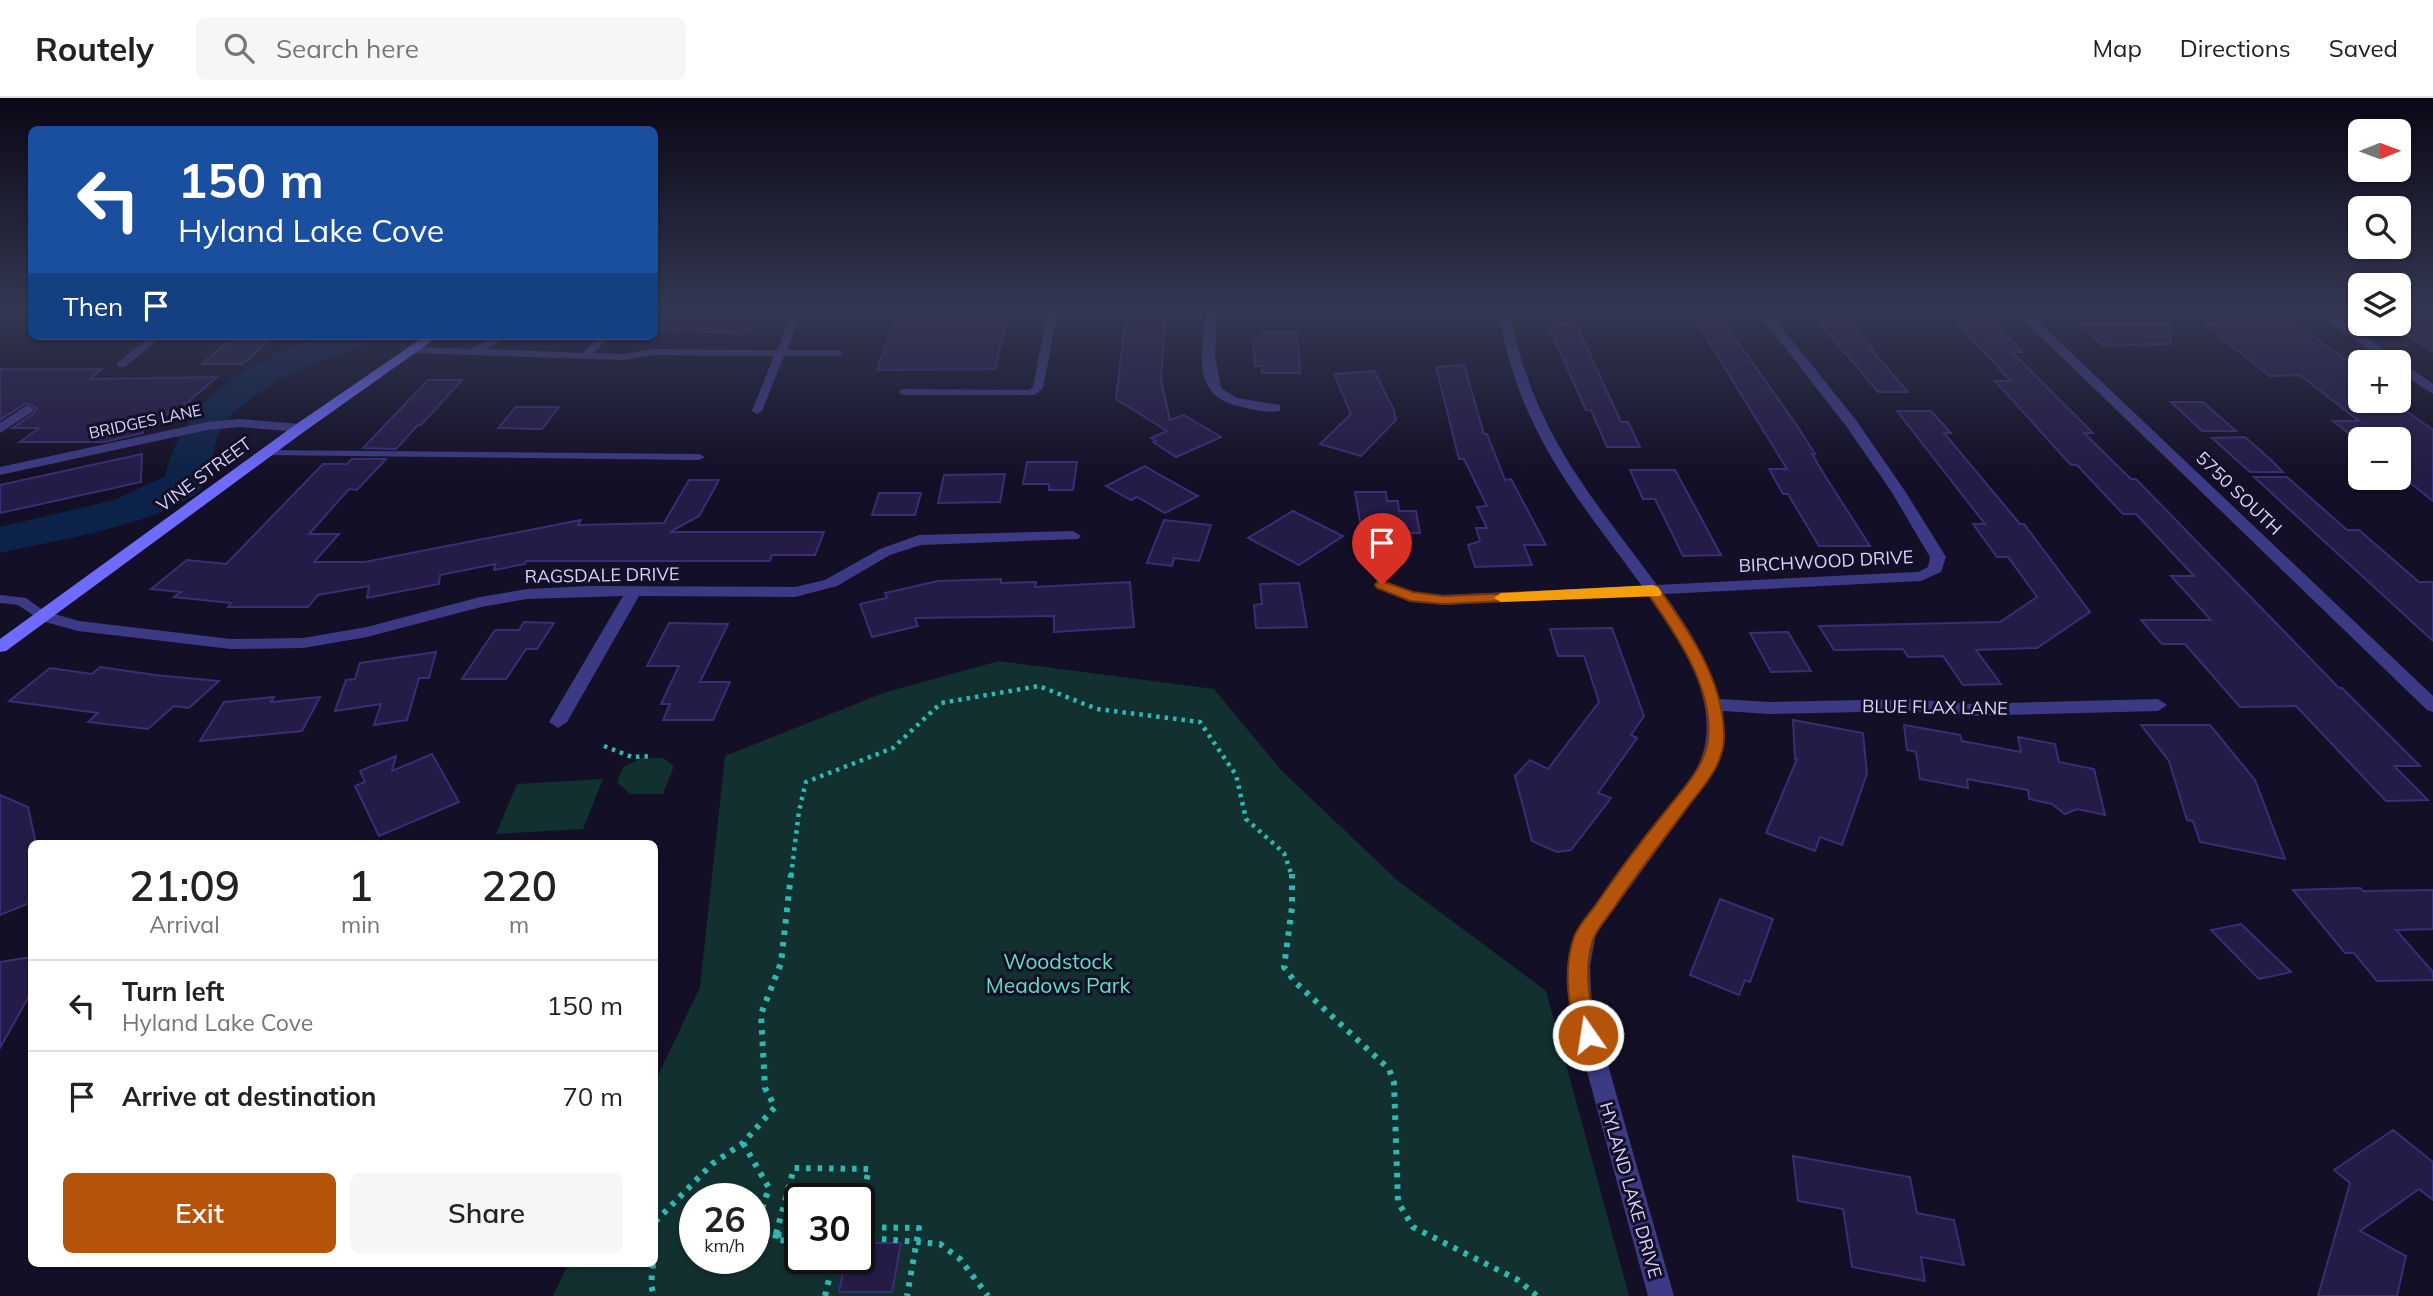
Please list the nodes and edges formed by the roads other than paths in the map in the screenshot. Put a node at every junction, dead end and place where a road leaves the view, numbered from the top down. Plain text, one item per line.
1 (391, 365) edge
2 (776, 365) edge
3 (1042, 365) edge
4 (1209, 365) edge
5 (1516, 365) edge
6 (1806, 365) edge
7 (2076, 365) edge
8 (2411, 374) edge
9 (2433, 390) edge
10 (903, 392) dead end
11 (1275, 408) dead end
12 (27, 409) dead end
13 (757, 411) dead end
14 (300, 428) junction
15 (0, 429) edge
16 (265, 453) junction
17 (699, 457) dead end
18 (0, 471) edge
19 (1073, 536) dead end
20 (1382, 585) dead end
21 (1653, 590) junction
22 (634, 591) junction
23 (0, 599) edge
24 (44, 615) junction
25 (0, 647) edge
26 (1713, 704) junction
27 (2158, 705) dead end
28 (2433, 706) edge
29 (558, 722) dead end
30 (1661, 1296) edge

1 - 14 street, VINE STREET
2 - 13 lane
3 - 10 lane
4 - 11 street
5 - 21 street, HYLAND LAKE DRIVE
6 - 21 street, BIRCHWOOD DRIVE
7 - 28 street, 5750 SOUTH
8 - 9 street
12 - 15 street
14 - 16 street, VINE STREET
14 - 18 street, BRIDGES LANE
16 - 17 lane
16 - 24 street, VINE STREET
19 - 22 street, RAGSDALE DRIVE
20 - 21 street
21 - 26 street, HYLAND LAKE DRIVE
22 - 24 street, RAGSDALE DRIVE
22 - 29 street
23 - 24 lane
24 - 25 street, VINE STREET
26 - 27 street, BLUE FLAX LANE
26 - 30 street, HYLAND LAKE DRIVE

